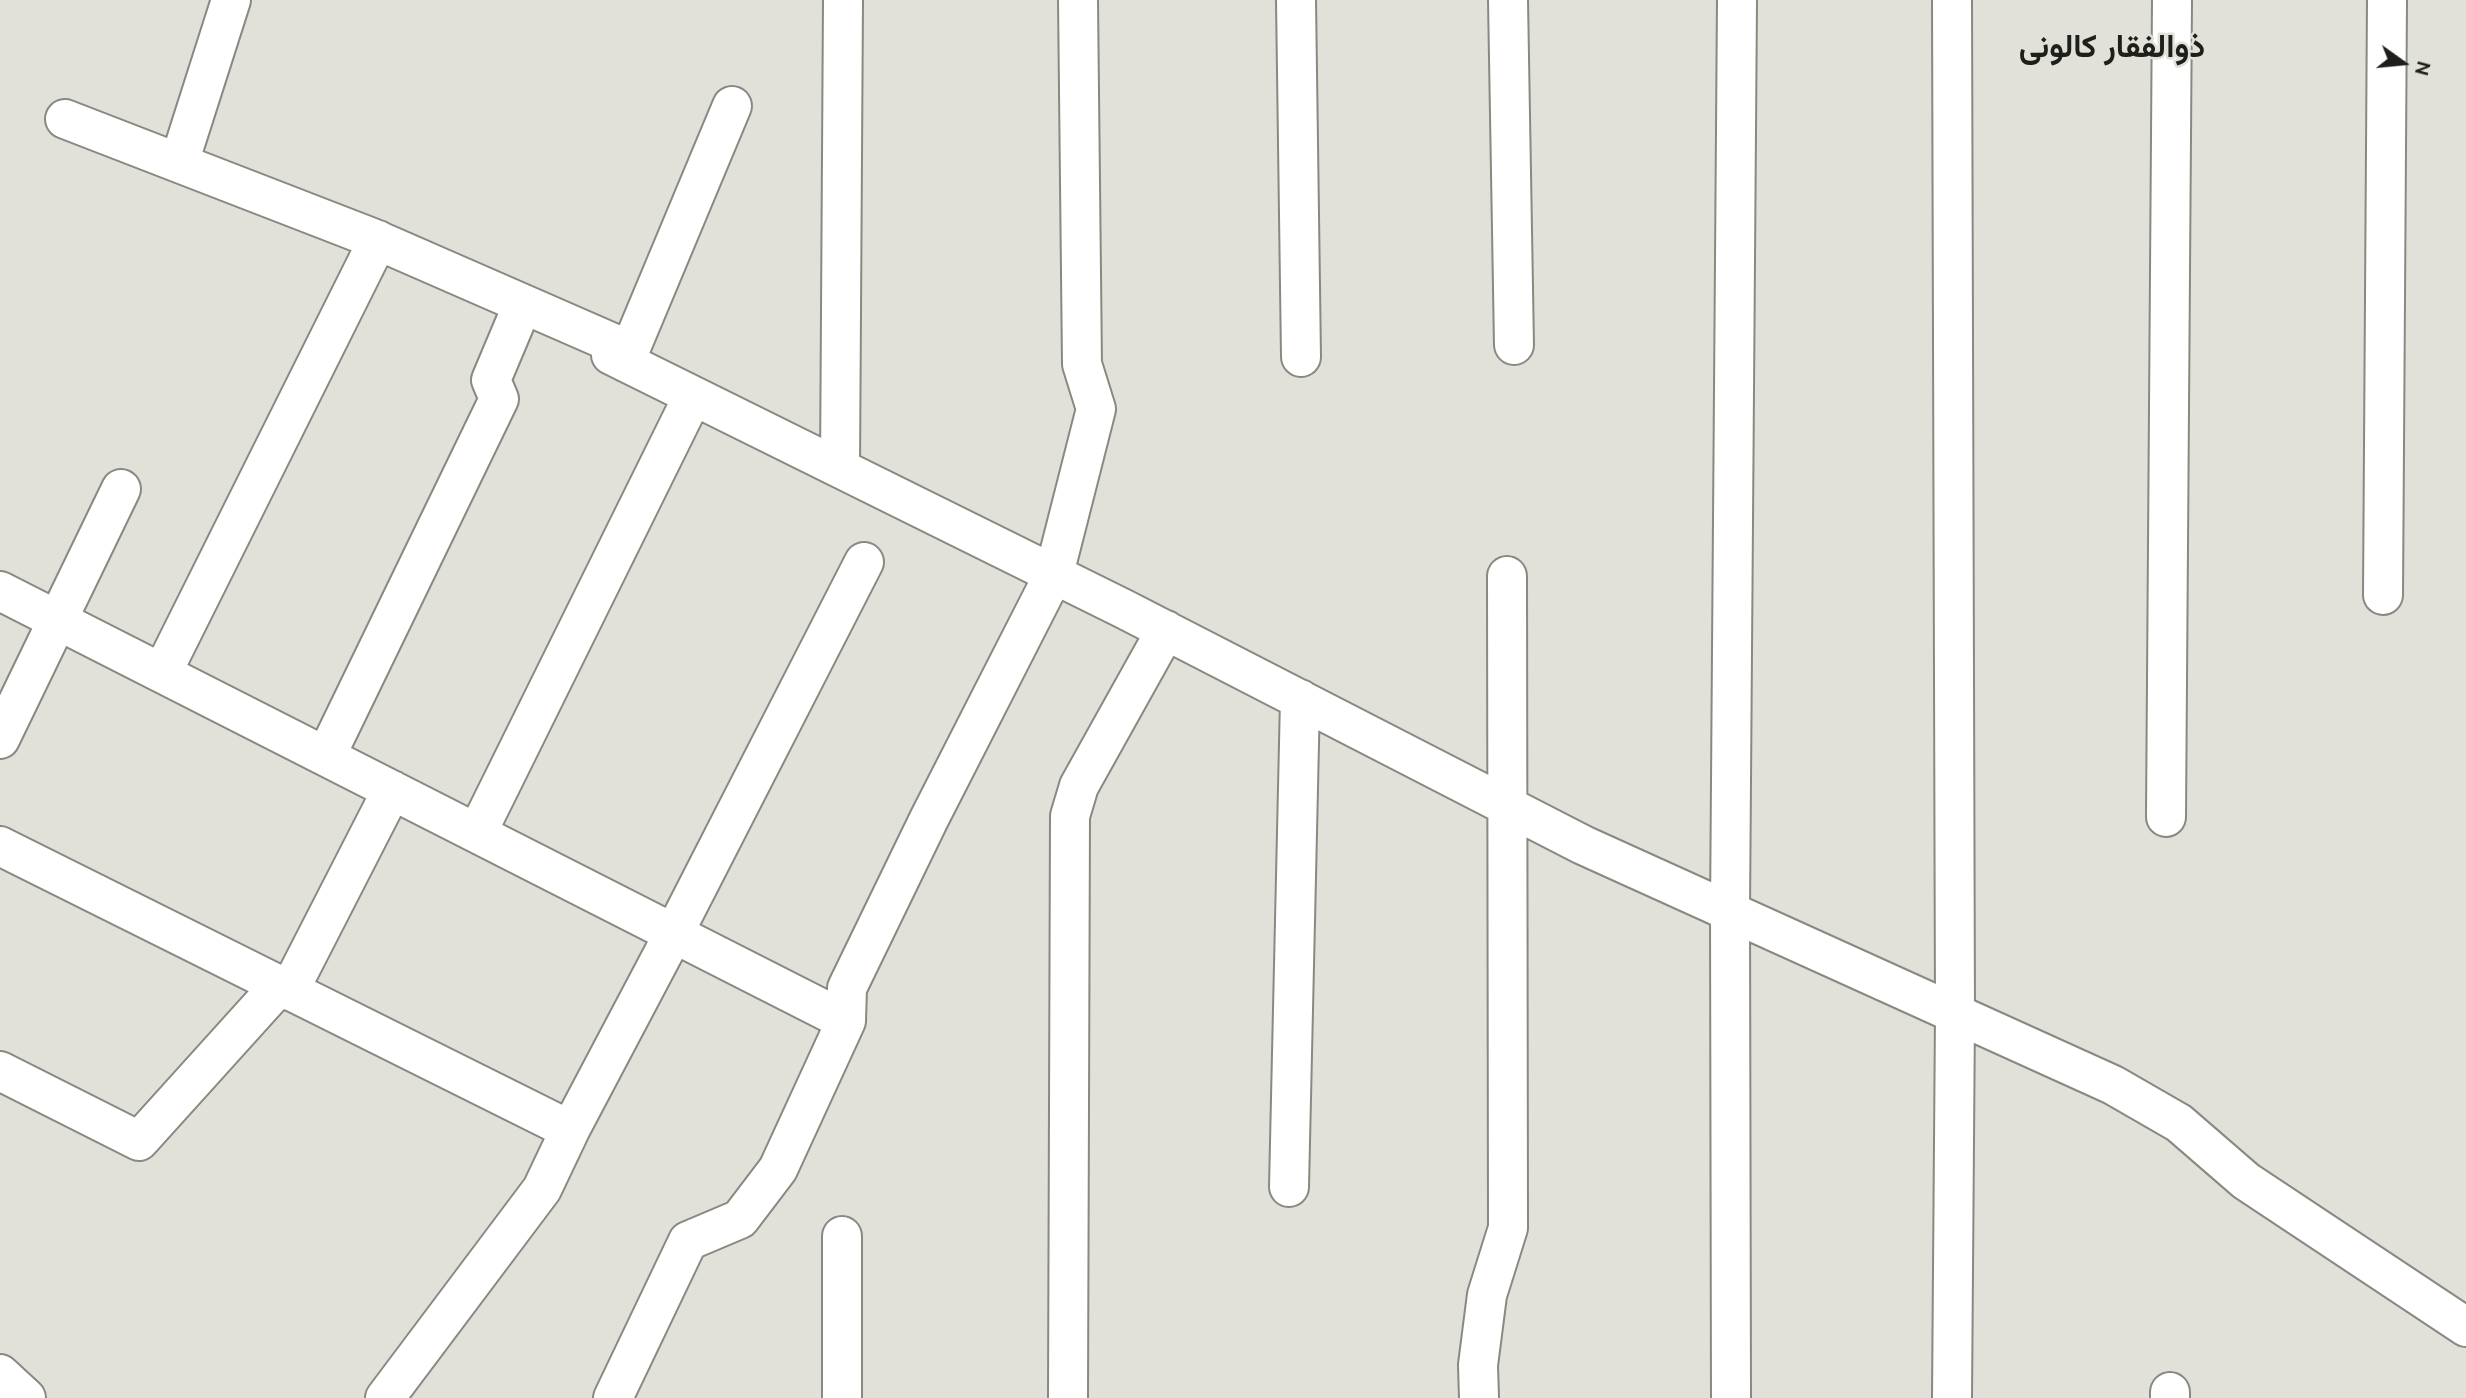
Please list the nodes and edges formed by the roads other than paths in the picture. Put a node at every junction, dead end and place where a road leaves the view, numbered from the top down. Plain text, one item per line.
1 (231, 0) edge
2 (843, 0) edge
3 (1078, 0) edge
4 (1296, 0) edge
5 (1508, 0) edge
6 (1737, 0) edge
7 (1952, 0) edge
8 (2172, 0) edge
9 (2387, 0) edge
10 (732, 106) dead end
11 (65, 119) dead end
12 (179, 163) junction
13 (378, 240) junction
14 (523, 304) junction
15 (1514, 345) dead end
16 (1301, 356) dead end
17 (625, 362) junction
18 (693, 396) junction
19 (840, 468) junction
20 (121, 489) dead end
21 (864, 562) dead end
22 (1054, 574) junction
23 (1507, 576) dead end
24 (0, 591) edge
25 (2383, 595) dead end
26 (57, 620) junction
27 (1166, 630) junction
28 (162, 673) junction
29 (1300, 699) junction
30 (0, 739) edge
31 (326, 756) junction
32 (392, 790) junction
33 (1508, 806) junction
34 (2166, 817) dead end
35 (477, 833) junction
36 (0, 846) edge
37 (1730, 911) junction
38 (674, 933) junction
39 (284, 988) junction
40 (1955, 1013) junction
41 (846, 1020) junction
42 (0, 1071) edge
43 (570, 1130) junction
44 (1289, 1187) dead end
45 (842, 1236) dead end
46 (2466, 1328) edge
47 (0, 1374) edge
48 (26, 1398) edge
49 (385, 1398) edge
50 (613, 1398) edge
51 (842, 1398) edge
52 (1068, 1398) edge
53 (1479, 1398) edge
54 (1731, 1398) edge
55 (1952, 1398) edge

1 - 12 street
2 - 19 street
3 - 22 street
4 - 16 street
5 - 15 street
6 - 37 street
7 - 40 street
8 - 34 street
9 - 25 street
10 - 17 street
11 - 12 street
12 - 13 street
13 - 14 street
13 - 28 street
14 - 17 street
14 - 31 street
17 - 18 street
18 - 19 street
18 - 35 street
19 - 22 street
20 - 26 street
21 - 38 street
22 - 27 street
22 - 41 street
23 - 33 street
24 - 26 street
26 - 28 street
26 - 30 street
27 - 29 street
27 - 52 street
28 - 31 street
29 - 33 street
29 - 44 street
31 - 32 street
32 - 35 street
32 - 39 street
33 - 37 street
33 - 53 street
35 - 38 street
36 - 39 street
37 - 40 street
37 - 54 street
38 - 41 street
38 - 43 street
39 - 42 street
39 - 43 street
40 - 46 street
40 - 55 street
41 - 50 street
43 - 49 street
45 - 51 street
47 - 48 street

